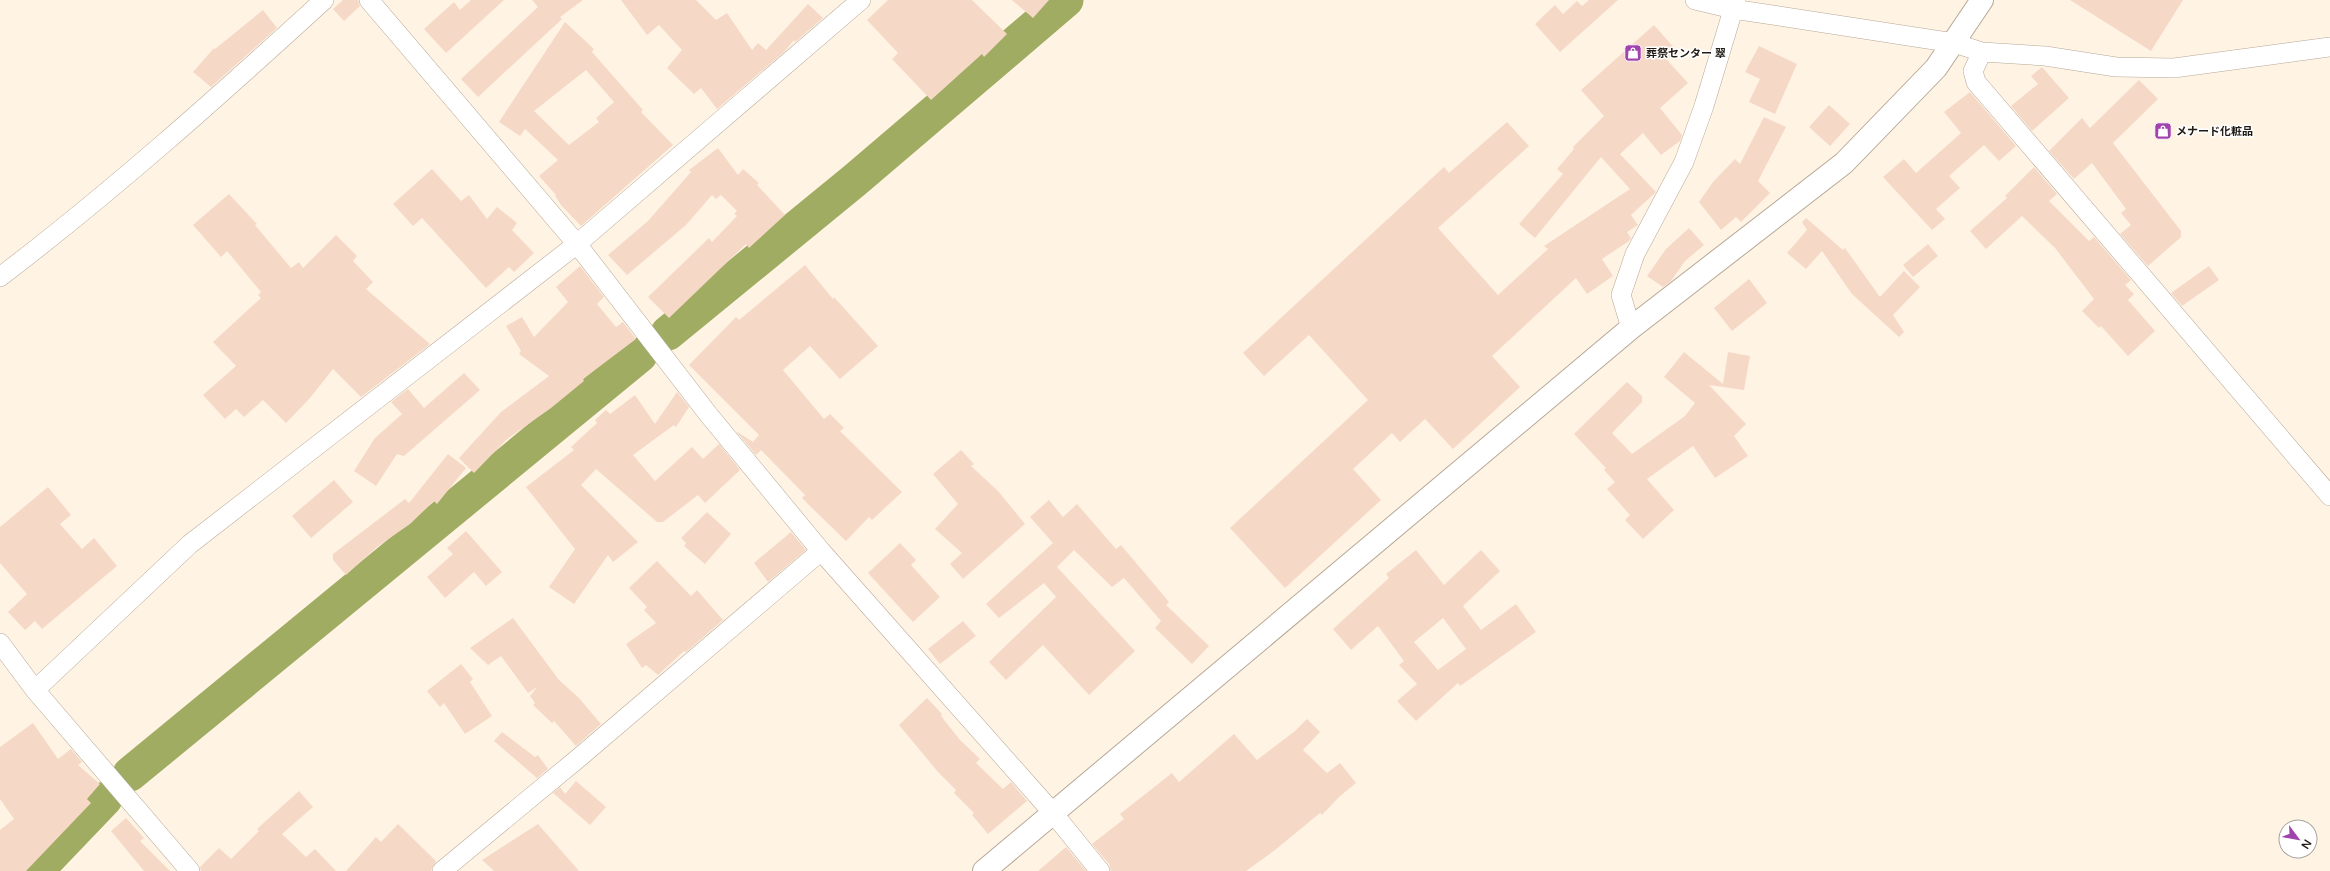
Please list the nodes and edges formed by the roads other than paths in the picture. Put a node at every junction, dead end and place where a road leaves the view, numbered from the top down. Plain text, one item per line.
1 (324, 0) edge
2 (369, 0) edge
3 (861, 0) edge
4 (1695, 0) edge
5 (1982, 0) edge
6 (1734, 4) edge
7 (1954, 43) junction
8 (2330, 47) edge
9 (1982, 52) junction
10 (577, 244) junction
11 (0, 277) edge
12 (1631, 328) junction
13 (2330, 496) edge
14 (821, 551) junction
15 (0, 644) edge
16 (35, 690) junction
17 (1052, 813) junction
18 (190, 871) edge
19 (442, 871) edge
20 (984, 871) edge
21 (1100, 871) edge

1 - 11 street
2 - 10 street
3 - 10 street
4 - 6 street
5 - 7 street
6 - 7 street
6 - 12 street
7 - 9 street
7 - 12 street
8 - 9 street
9 - 13 street
10 - 14 street
10 - 16 street
12 - 17 street
14 - 17 street
14 - 19 street
15 - 16 street
16 - 18 street
17 - 20 street
17 - 21 street

